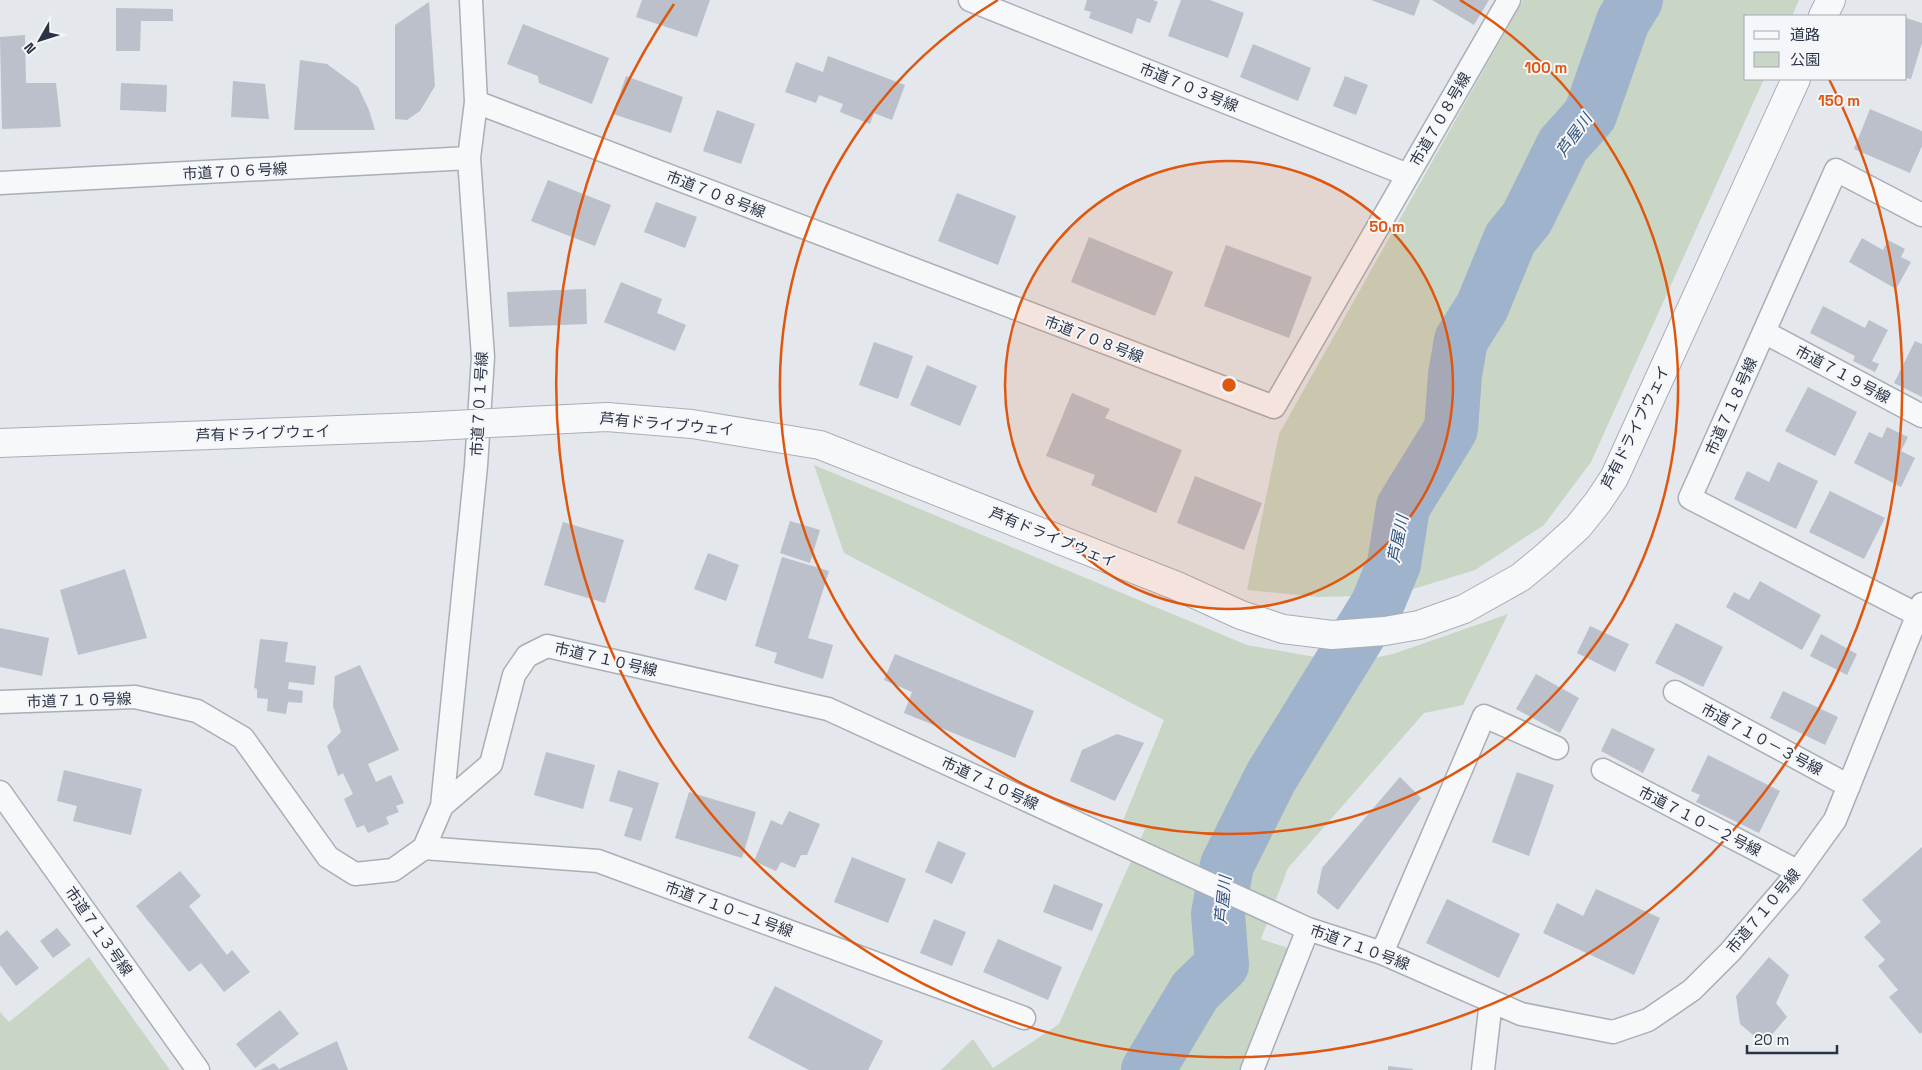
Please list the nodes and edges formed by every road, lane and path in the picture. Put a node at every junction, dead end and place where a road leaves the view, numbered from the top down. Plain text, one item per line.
1 (471, 0) edge
2 (970, 0) edge
3 (1509, 0) edge
4 (1831, 0) edge
5 (1824, 15) edge
6 (1796, 80) edge
7 (476, 102) junction
8 (470, 158) junction
9 (1408, 174) junction
10 (0, 184) edge
11 (1922, 215) edge
12 (1764, 332) junction
13 (1922, 416) edge
14 (0, 443) edge
15 (1920, 609) edge
16 (1675, 692) dead end
17 (0, 702) edge
18 (1557, 748) dead end
19 (1603, 770) dead end
20 (1849, 786) junction
21 (0, 792) edge
22 (442, 806) junction
23 (424, 848) junction
24 (1797, 871) junction
25 (1308, 929) junction
26 (1382, 953) junction
27 (1491, 1001) junction
28 (1024, 1018) dead end
29 (198, 1070) edge
30 (1252, 1070) edge
31 (1483, 1070) edge

1 - 7 street, 市道７０１号線
2 - 9 street, 市道７０３号線
3 - 9 street, 市道７０８号線
4 - 5 street
6 - 14 street, 芦有ドライブウェイ, bridge
7 - 8 street, 市道７０１号線
7 - 9 street, 市道７０８号線
8 - 10 street, 市道７０６号線
8 - 22 street, 市道７０１号線
11 - 12 street, 市道７１８号線
12 - 13 street, 市道７１９号線
12 - 15 street, 市道７１８号線
15 - 20 street, 市道７１０号線
16 - 20 street, 市道７１０－３号線
17 - 23 street, 市道７１０号線
18 - 26 street
19 - 24 street, 市道７１０－２号線
20 - 24 street, 市道７１０号線
21 - 29 street, 市道７１３号線
22 - 23 street, 市道７１０号線
22 - 25 street, 市道７１０号線
23 - 28 street, 市道７１０－１号線
24 - 27 street, 市道７１０号線
25 - 26 street, 市道７１０号線
25 - 30 street
26 - 27 street, 市道７１０号線
27 - 31 street

